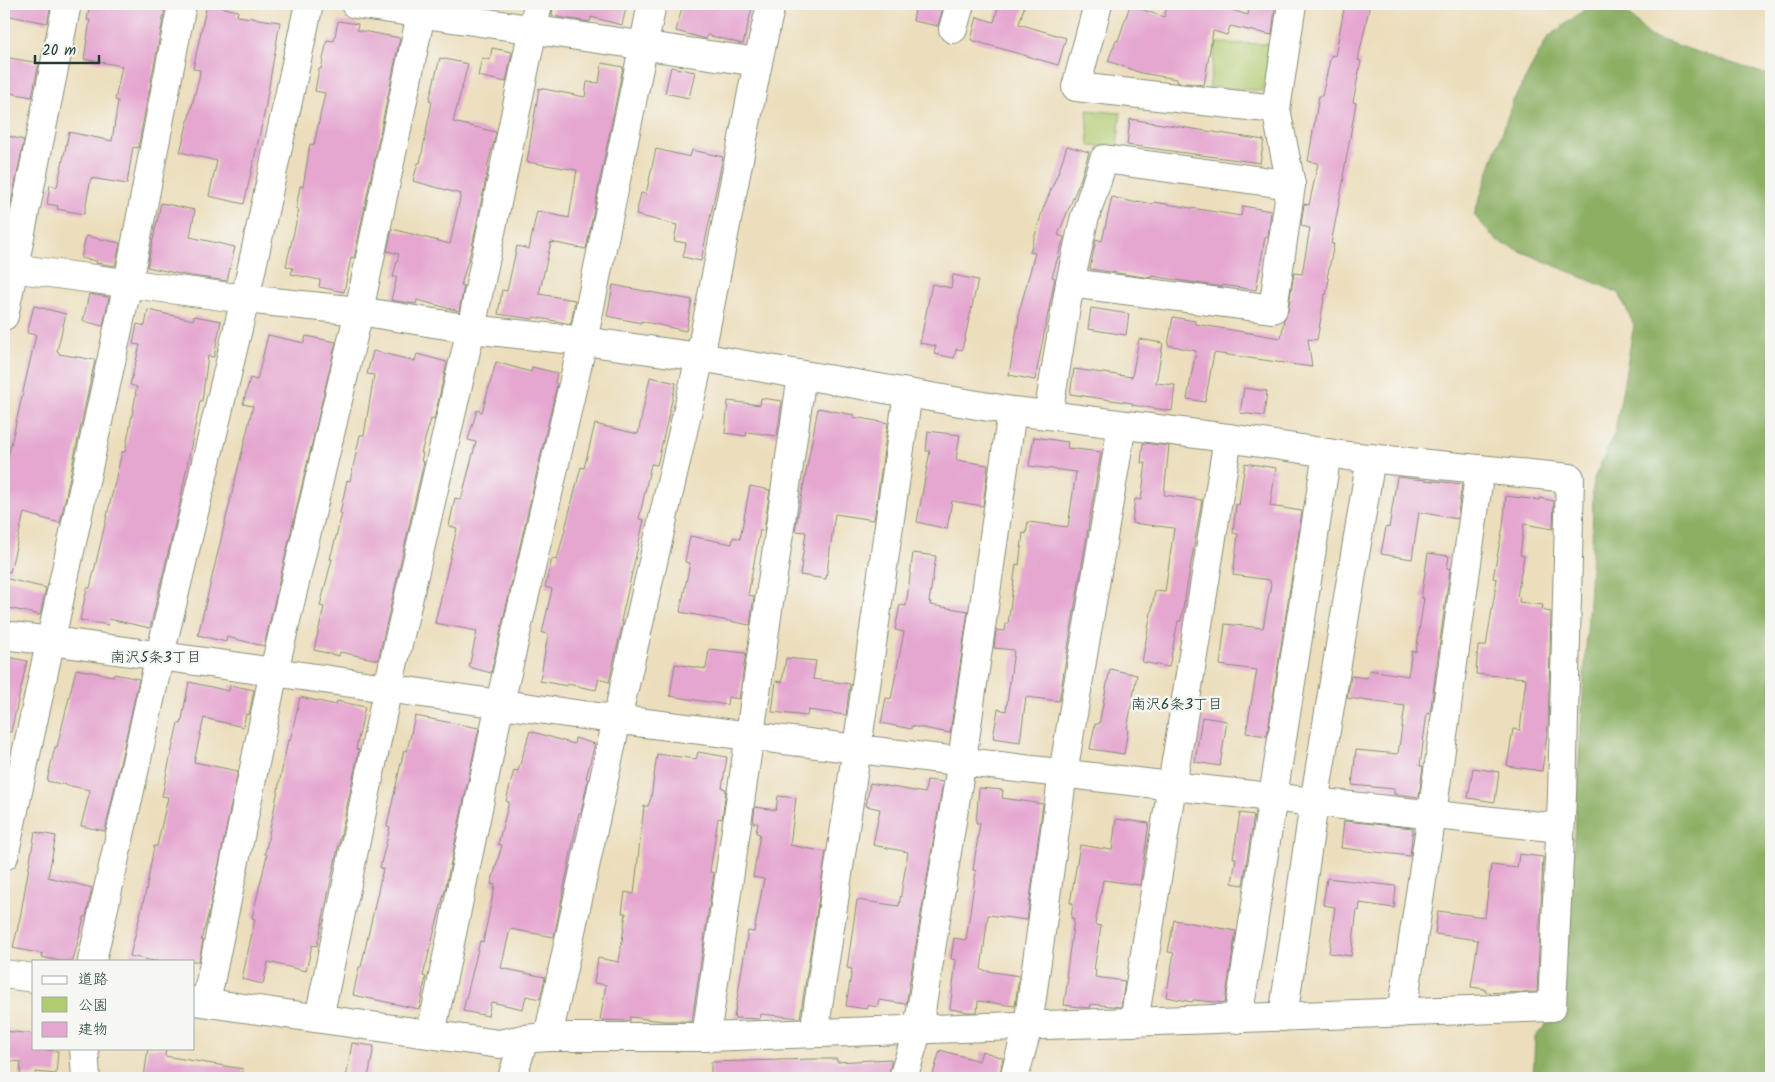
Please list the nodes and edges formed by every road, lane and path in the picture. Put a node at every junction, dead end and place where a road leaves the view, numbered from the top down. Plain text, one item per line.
1 (67, 4) edge
2 (182, 4) edge
3 (309, 4) edge
4 (355, 4) edge
5 (538, 4) edge
6 (652, 4) edge
7 (771, 4) edge
8 (1098, 4) edge
9 (1292, 4) edge
10 (422, 9) edge
11 (532, 30) junction
12 (642, 46) junction
13 (758, 62) junction
14 (1276, 109) junction
15 (1291, 185) junction
16 (9, 268) edge
17 (128, 283) junction
18 (1070, 283) junction
19 (245, 299) junction
20 (359, 311) junction
21 (4, 316) edge
22 (471, 329) junction
23 (583, 341) junction
24 (700, 357) junction
25 (802, 375) junction
26 (908, 393) junction
27 (1012, 412) junction
28 (1048, 415) junction
29 (1122, 425) junction
30 (1228, 438) junction
31 (1327, 453) junction
32 (1371, 458) junction
33 (1480, 469) junction
34 (4, 635) edge
35 (50, 641) junction
36 (160, 655) junction
37 (274, 671) junction
38 (388, 687) junction
39 (500, 703) junction
40 (617, 720) junction
41 (750, 736) junction
42 (857, 748) junction
43 (962, 760) junction
44 (1064, 773) junction
45 (1171, 786) junction
46 (1273, 798) junction
47 (1314, 803) junction
48 (1432, 814) junction
49 (1560, 828) junction
50 (4, 856) edge
51 (92, 960) edge
52 (4, 974) edge
53 (32, 978) edge
54 (200, 1002) edge
55 (1402, 1013) junction
56 (1283, 1017) junction
57 (319, 1018) junction
58 (1238, 1019) junction
59 (1134, 1022) junction
60 (1028, 1026) junction
61 (918, 1029) junction
62 (814, 1033) junction
63 (431, 1034) junction
64 (706, 1037) junction
65 (536, 1038) junction
66 (84, 1050) edge
67 (86, 1078) edge
68 (512, 1078) edge
69 (904, 1078) edge
70 (1014, 1078) edge

1 - 16 street
2 - 17 street
3 - 19 street
4 - 10 street
5 - 11 street
6 - 12 street
7 - 13 street
8 - 14 street
9 - 14 street
10 - 11 street
10 - 20 street
11 - 12 street
11 - 22 street
12 - 13 street
12 - 23 street
13 - 24 street
14 - 15 street
15 - 18 street
15 - 18 street
16 - 17 street
16 - 21 street
17 - 19 street
17 - 35 street
18 - 28 street
19 - 20 street
19 - 36 street
20 - 22 street
20 - 37 street
22 - 23 street
22 - 38 street
23 - 24 street
23 - 39 street
24 - 25 street
24 - 40 street
25 - 26 street
25 - 41 street
26 - 27 street
26 - 42 street
27 - 28 street
27 - 43 street
28 - 29 street
29 - 30 street
29 - 44 street
30 - 31 street
30 - 45 street
31 - 32 street
31 - 46 street
32 - 33 street
32 - 47 street
33 - 48 street
33 - 49 street
34 - 35 street
35 - 36 street
35 - 50 street
36 - 37 street
36 - 51 street
37 - 38 street
37 - 54 street
38 - 39 street
38 - 57 street
39 - 40 street
39 - 63 street
40 - 41 street
40 - 65 street
41 - 42 street
41 - 64 street
42 - 43 street
42 - 62 street
43 - 44 street
43 - 61 street
44 - 45 street
44 - 60 street
45 - 46 street
45 - 59 street
46 - 47 street
46 - 58 street
47 - 48 street
47 - 56 street
48 - 49 street
48 - 55 street
49 - 55 street
52 - 53 street
54 - 57 street
55 - 56 street
56 - 58 street
57 - 63 street
58 - 59 street
59 - 60 street
60 - 61 street
60 - 70 street
61 - 62 street
61 - 69 street
62 - 64 street
63 - 65 street
64 - 65 street
65 - 68 street
66 - 67 street

